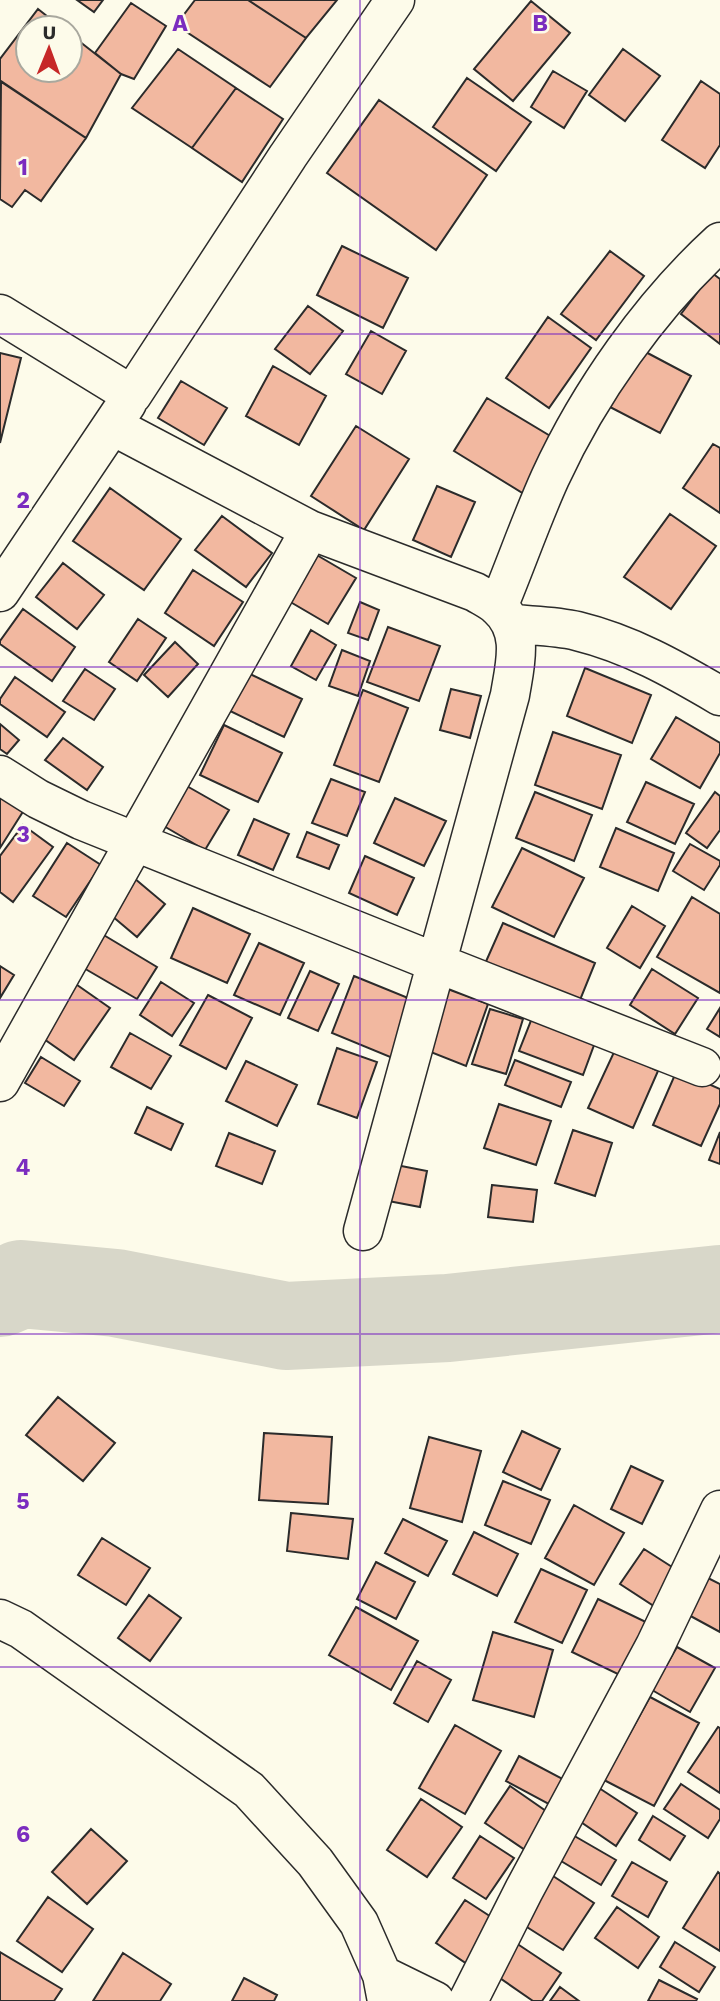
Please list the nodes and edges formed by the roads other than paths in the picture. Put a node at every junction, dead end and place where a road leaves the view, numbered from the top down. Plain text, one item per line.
1 (395, 0) edge
2 (714, 257) edge
3 (0, 314) edge
4 (123, 411) junction
5 (310, 530) junction
6 (0, 592) edge
7 (505, 616) junction
8 (720, 696) edge
9 (0, 775) edge
10 (135, 842) junction
11 (437, 963) junction
12 (702, 1067) dead end
13 (0, 1082) edge
14 (363, 1231) dead end
15 (720, 1510) edge
16 (0, 1619) edge
17 (384, 1988) edge
18 (435, 2001) edge
19 (468, 2001) edge

1 - 4 street
2 - 7 street
3 - 4 street
4 - 5 street
4 - 6 street
5 - 7 street
5 - 10 street
7 - 8 street
7 - 11 street
9 - 10 street
10 - 11 street
10 - 13 street
11 - 12 street
11 - 14 street
15 - 19 street
16 - 17 street
17 - 18 street

